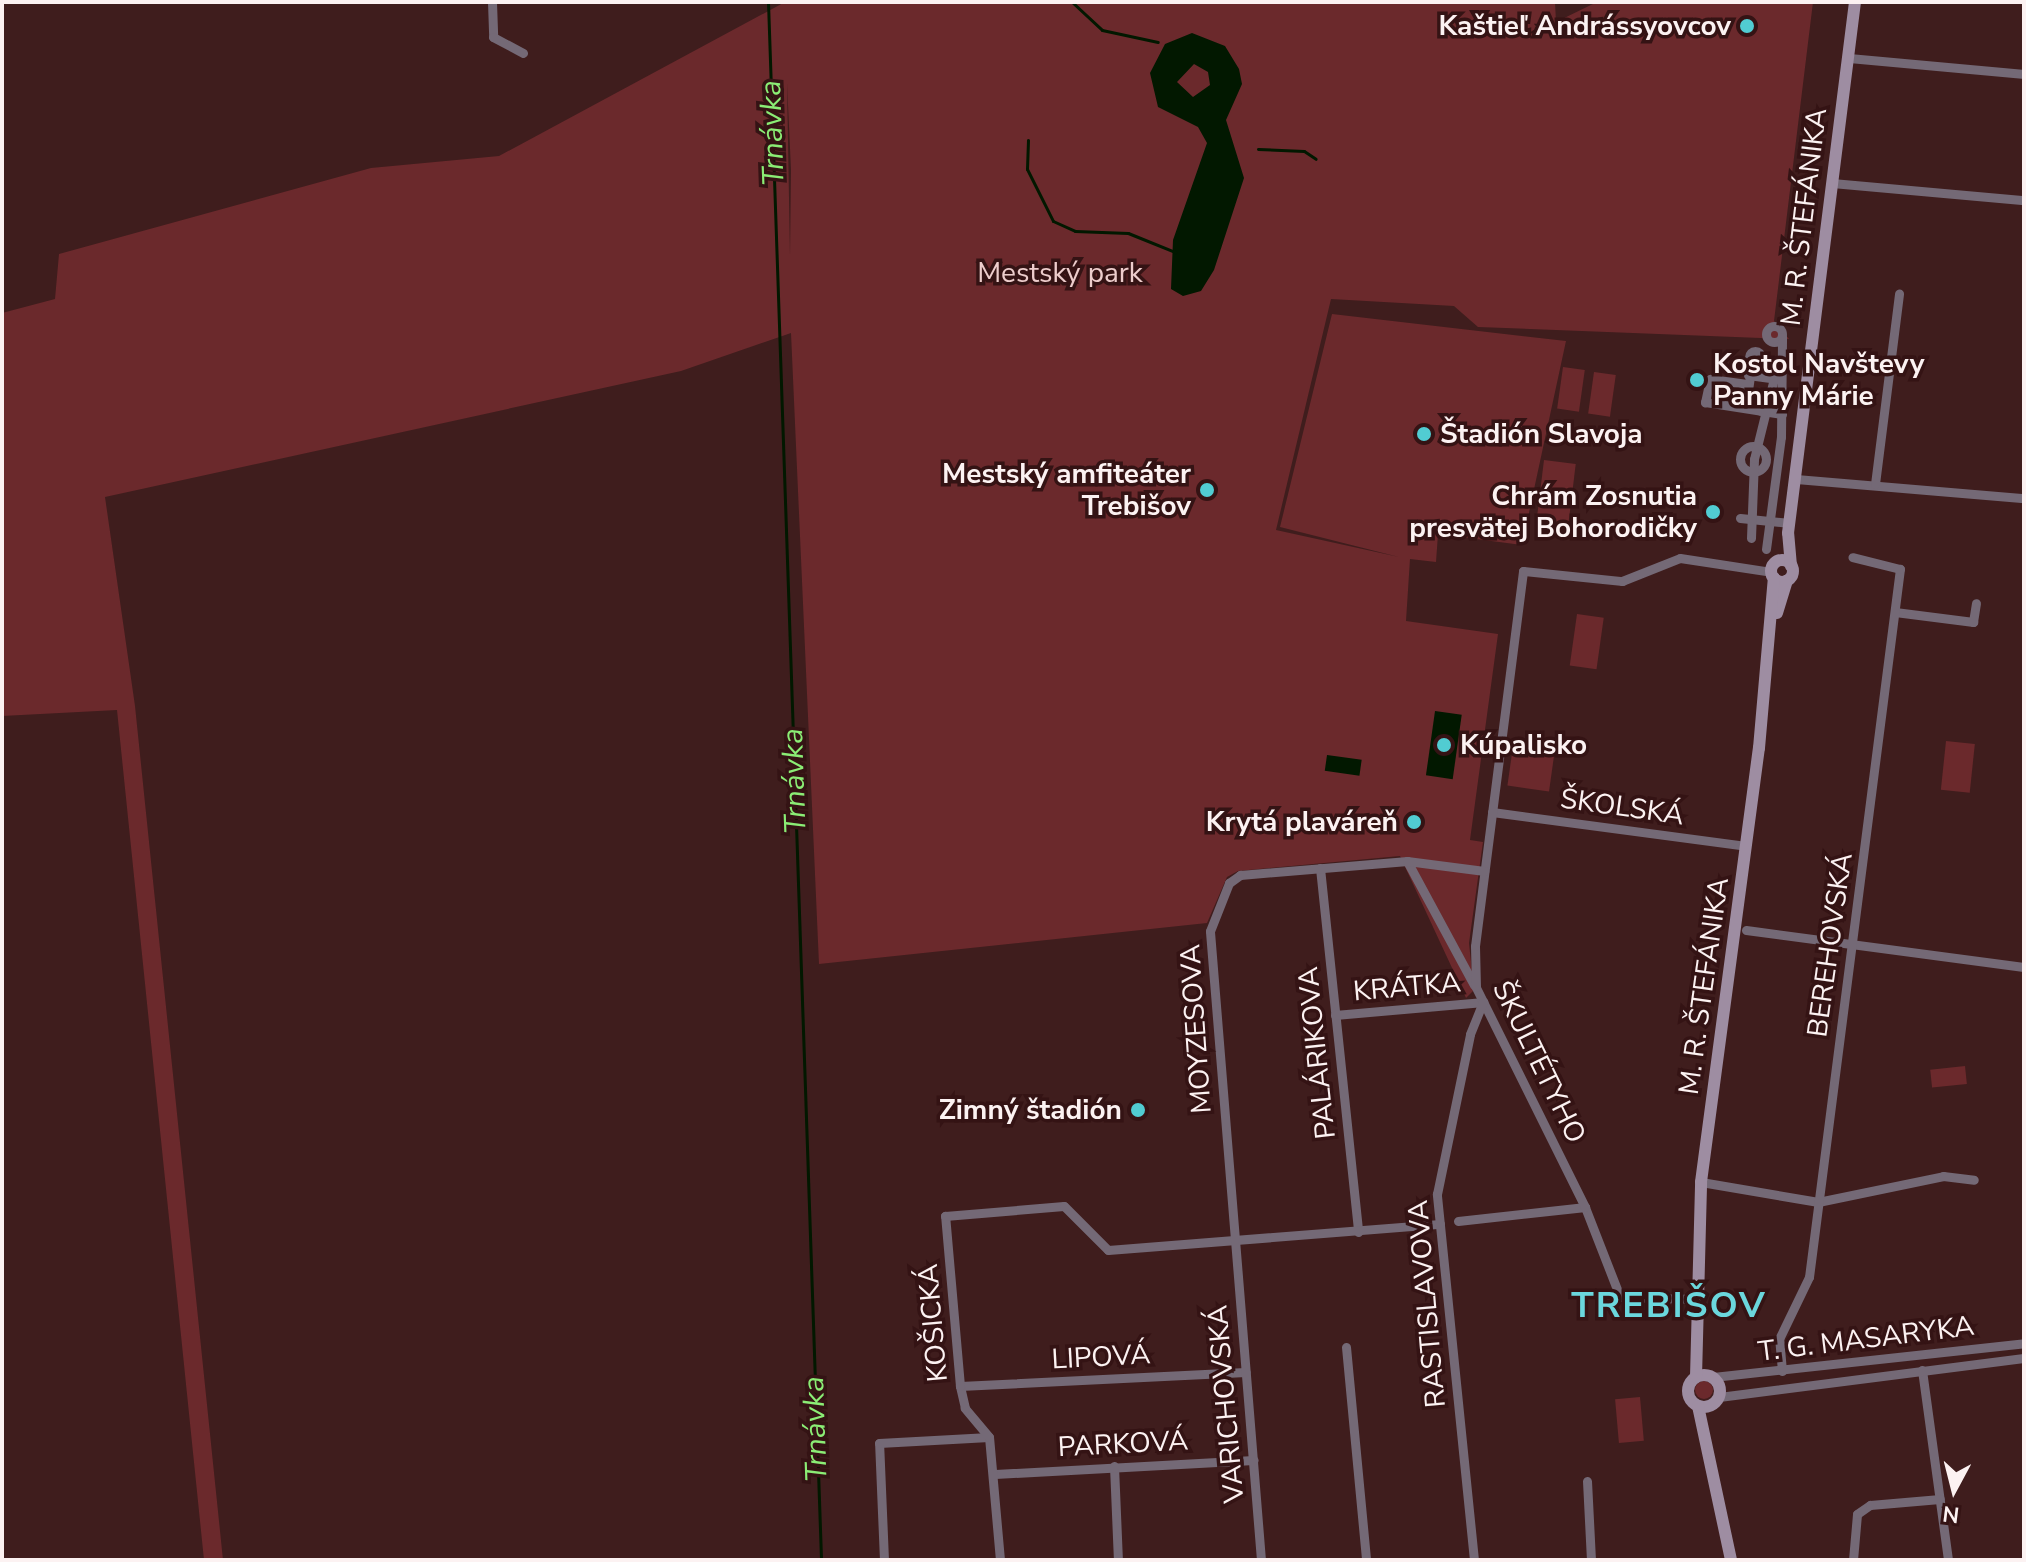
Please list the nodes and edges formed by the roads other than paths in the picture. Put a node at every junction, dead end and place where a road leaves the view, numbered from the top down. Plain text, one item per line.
1 (492, 2) edge
2 (1855, 2) edge
3 (523, 53) dead end
4 (1849, 58) junction
5 (2024, 74) edge
6 (1832, 183) junction
7 (2024, 200) edge
8 (1899, 294) dead end
9 (1779, 366) junction
10 (1750, 370) junction
11 (1778, 379) junction
12 (1762, 411) junction
13 (1782, 414) junction
14 (1780, 443) junction
15 (1756, 447) junction
16 (1765, 461) junction
17 (1754, 472) junction
18 (1796, 479) junction
19 (1774, 481) junction
20 (1875, 484) junction
21 (2024, 498) edge
22 (1740, 518) dead end
23 (1753, 519) junction
24 (1769, 521) junction
25 (1789, 528) junction
26 (1751, 538) dead end
27 (1766, 549) dead end
28 (1852, 557) dead end
29 (1777, 573) junction
30 (1976, 603) dead end
31 (1895, 612) junction
32 (1492, 812) junction
33 (1746, 846) junction
34 (1407, 861) junction
35 (1320, 868) junction
36 (1484, 871) junction
37 (1746, 930) dead end
38 (1853, 948) junction
39 (2024, 967) edge
40 (1476, 987) junction
41 (1483, 1002) junction
42 (1335, 1015) junction
43 (1974, 1180) dead end
44 (1701, 1182) junction
45 (1818, 1202) junction
46 (1585, 1207) junction
47 (1458, 1221) dead end
48 (1440, 1224) junction
49 (1358, 1232) junction
50 (1234, 1243) junction
51 (1696, 1299) junction
52 (2024, 1343) edge
53 (1346, 1347) dead end
54 (1950, 1352) junction
55 (2024, 1358) edge
56 (1887, 1359) junction
57 (1951, 1366) junction
58 (1922, 1370) junction
59 (1787, 1371) junction
60 (1246, 1372) junction
61 (1889, 1374) junction
62 (1705, 1376) junction
63 (1793, 1385) junction
64 (960, 1386) junction
65 (1716, 1401) junction
66 (1698, 1406) junction
67 (1707, 1422) junction
68 (989, 1437) junction
69 (1254, 1460) junction
70 (1114, 1466) junction
71 (995, 1474) junction
72 (1587, 1481) dead end
73 (1940, 1499) junction
74 (884, 1560) edge
75 (1000, 1560) edge
76 (1118, 1560) edge
77 (1261, 1560) edge
78 (1366, 1560) edge
79 (1474, 1560) edge
80 (1591, 1560) edge
81 (1731, 1560) edge
82 (1853, 1560) edge
83 (1948, 1560) edge

1 - 3 street
2 - 4 street, M. R. ŠTEFÁNIKA
4 - 5 street
4 - 6 street, M. R. ŠTEFÁNIKA
6 - 7 street
6 - 18 street, M. R. ŠTEFÁNIKA
8 - 20 street
9 - 10 street
9 - 10 street
9 - 11 street
10 - 11 street
10 - 12 street
10 - 12 street
11 - 12 street
11 - 13 street
12 - 13 street
12 - 15 street
13 - 14 street
14 - 16 street
14 - 19 street
15 - 16 street
15 - 17 street
16 - 17 street
16 - 19 street
17 - 23 street
18 - 20 street
18 - 25 street, M. R. ŠTEFÁNIKA
19 - 24 street
20 - 21 street
22 - 23 street
23 - 24 street
23 - 26 street
24 - 25 street
24 - 27 street
25 - 29 street, M. R. ŠTEFÁNIKA
25 - 29 street, M. R. ŠTEFÁNIKA
28 - 31 street, BEREHOVSKÁ
29 - 32 street, ŠKULTÉTYHO
29 - 33 street, M. R. ŠTEFÁNIKA
30 - 31 street
31 - 38 street, BEREHOVSKÁ
32 - 33 street, ŠKOLSKÁ
32 - 36 street, ŠKULTÉTYHO
33 - 44 street, M. R. ŠTEFÁNIKA
34 - 35 street, MOYZESOVA
34 - 36 street, MOYZESOVA
34 - 40 street
35 - 42 street, PALÁRIKOVA
35 - 50 street, MOYZESOVA
36 - 40 street, ŠKULTÉTYHO
37 - 38 street
38 - 39 street
38 - 45 street, BEREHOVSKÁ
40 - 41 street, ŠKULTÉTYHO
41 - 42 street, KRÁTKA
41 - 46 street, ŠKULTÉTYHO
41 - 48 street, RASTISLAVOVA
42 - 49 street, PALÁRIKOVA
43 - 45 street
44 - 45 street
44 - 51 street, M. R. ŠTEFÁNIKA
45 - 59 street, BEREHOVSKÁ
46 - 47 street
46 - 51 street, ŠKULTÉTYHO
48 - 49 street
48 - 79 street, RASTISLAVOVA
49 - 50 street
50 - 60 street, VARICHOVSKÁ
50 - 64 street, KOŠICKÁ
51 - 62 street, M. R. ŠTEFÁNIKA
52 - 54 street, T. G. MASARYKA
53 - 78 street
54 - 56 street, T. G. MASARYKA
54 - 57 street
55 - 57 street, T. G. MASARYKA
56 - 59 street, T. G. MASARYKA
56 - 61 street
57 - 58 street, T. G. MASARYKA
58 - 61 street, T. G. MASARYKA
58 - 73 street
59 - 62 street, T. G. MASARYKA
59 - 63 street, BEREHOVSKÁ
60 - 64 street, LIPOVÁ
60 - 69 street, VARICHOVSKÁ
61 - 63 street, T. G. MASARYKA
62 - 65 street
62 - 66 street
63 - 65 street, T. G. MASARYKA
64 - 68 street, KOŠICKÁ
65 - 66 street
65 - 67 street
66 - 67 street
67 - 81 street
68 - 71 street, KOŠICKÁ
68 - 74 street
69 - 70 street, PARKOVÁ
69 - 77 street, VARICHOVSKÁ
70 - 71 street, PARKOVÁ
70 - 76 street
71 - 75 street, KOŠICKÁ
72 - 80 street
73 - 82 street
73 - 83 street

